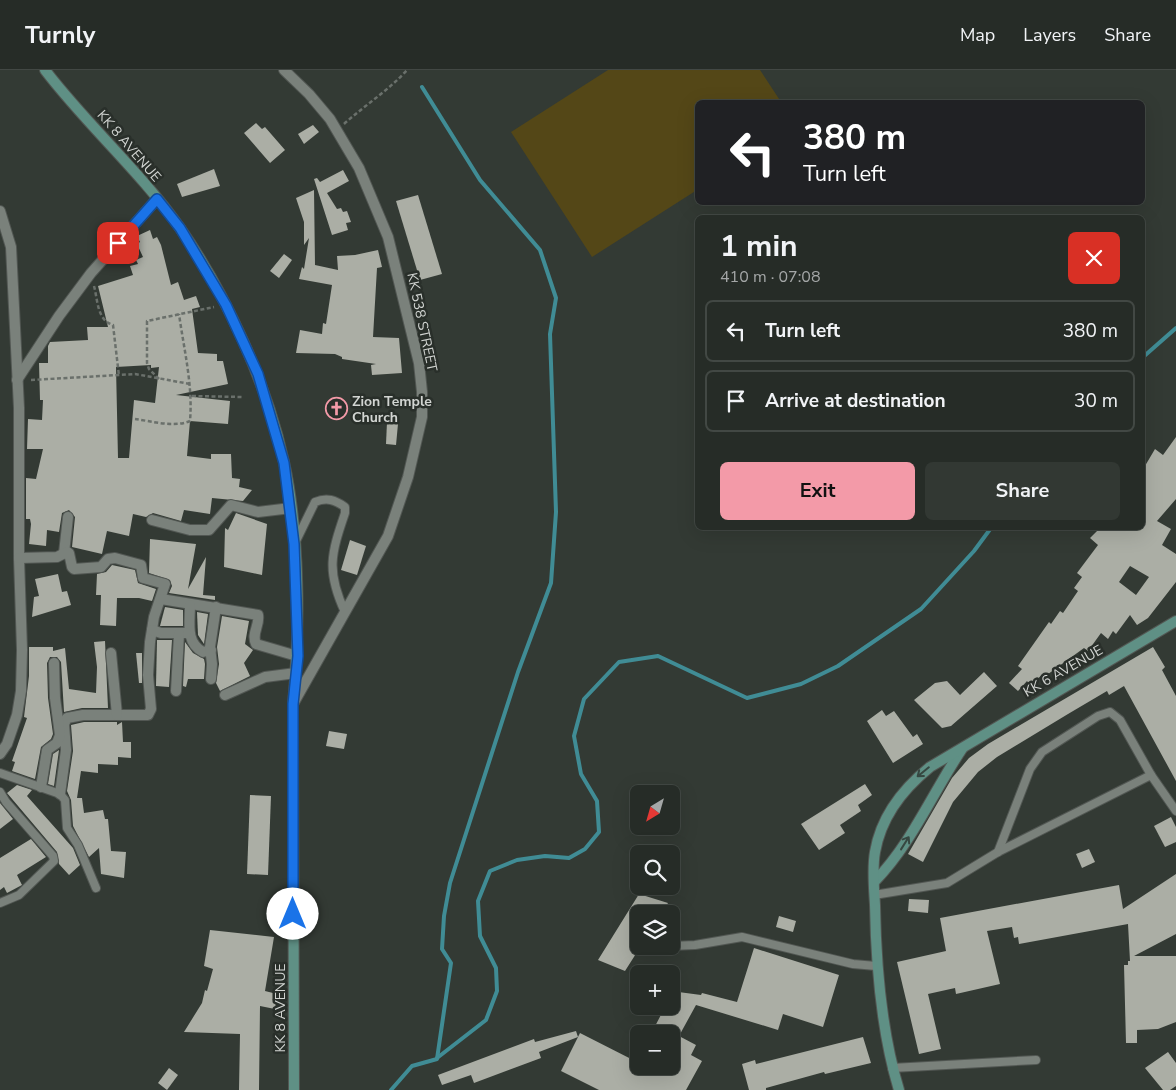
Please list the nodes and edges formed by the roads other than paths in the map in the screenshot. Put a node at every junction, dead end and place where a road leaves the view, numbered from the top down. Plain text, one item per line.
1 (45, 70) edge
2 (284, 70) edge
3 (157, 199) junction
4 (0, 211) edge
5 (17, 380) junction
6 (291, 508) junction
7 (68, 517) dead end
8 (152, 520) dead end
9 (294, 544) junction
10 (64, 553) junction
11 (19, 558) junction
12 (161, 599) junction
13 (190, 604) junction
14 (216, 607) junction
15 (345, 612) junction
16 (1176, 621) edge
17 (152, 630) junction
18 (190, 633) junction
19 (179, 634) junction
20 (178, 651) junction
21 (207, 651) junction
22 (111, 653) dead end
23 (298, 656) junction
24 (54, 663) dead end
25 (296, 673) junction
26 (210, 679) dead end
27 (176, 691) dead end
28 (225, 696) dead end
29 (293, 704) junction
30 (117, 715) junction
31 (964, 746) junction
32 (0, 754) edge
33 (0, 773) edge
34 (1151, 775) junction
35 (41, 787) junction
36 (0, 792) edge
37 (60, 794) junction
38 (1176, 811) edge
39 (998, 852) junction
40 (875, 880) junction
41 (96, 888) dead end
42 (874, 895) junction
43 (0, 903) edge
44 (680, 946) edge
45 (876, 966) junction
46 (1036, 1060) dead end
47 (892, 1068) junction
48 (294, 1090) edge
49 (899, 1090) edge

1 - 3 main road, KK 8 AVENUE
2 - 15 street, KK 538 STREET
3 - 5 street
3 - 6 main road, KK 8 AVENUE
4 - 5 street
5 - 11 street
6 - 8 street
6 - 9 main road, KK 8 AVENUE
7 - 10 street
9 - 15 lane
9 - 23 main road, KK 8 AVENUE
10 - 11 street
10 - 12 street
11 - 32 street
12 - 13 street
12 - 17 street
13 - 14 street
13 - 18 street
14 - 21 street
14 - 23 street
15 - 29 street, KK 538 STREET
16 - 31 main road, KK 6 AVENUE
17 - 19 street
17 - 30 street
18 - 19 street
18 - 21 street
19 - 20 street
20 - 21 street
20 - 27 street
21 - 26 street
22 - 30 street
23 - 25 main road, KK 8 AVENUE
24 - 35 street
25 - 28 street
25 - 29 main road, KK 8 AVENUE
29 - 48 main road, KK 8 AVENUE
30 - 37 street
40 -> 31 main road, KK 6 AVENUE
31 -> 40 main road, KK 6 AVENUE
33 - 35 lane
34 - 38 lane
34 - 39 lane
34 - 39 lane
35 - 37 lane
36 - 43 lane
37 - 41 lane
39 - 42 lane
40 - 42 main road, KK 6 AVENUE
42 - 45 main road, KK 6 AVENUE
44 - 45 lane
45 - 47 main road, KK 6 AVENUE
46 - 47 lane
47 - 49 main road, KK 6 AVENUE

